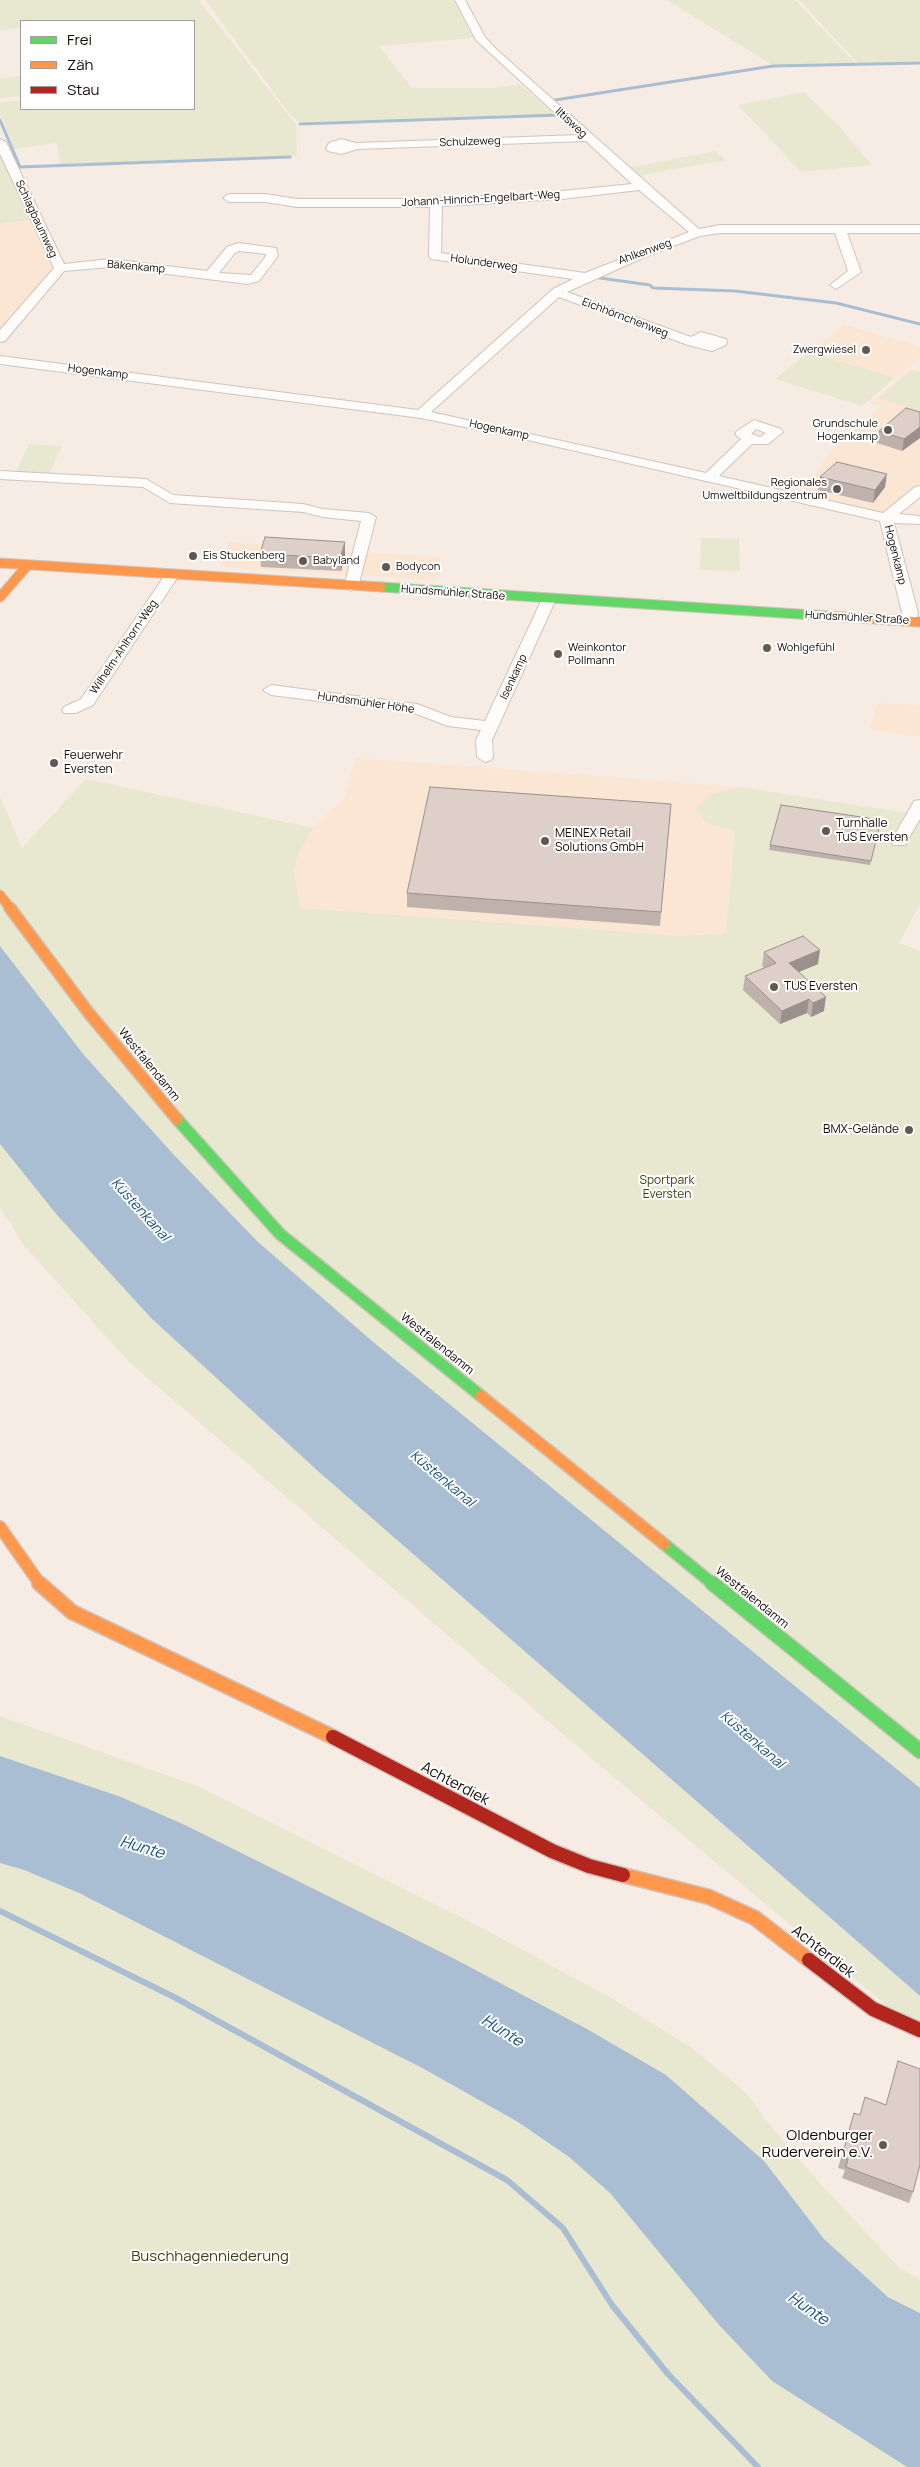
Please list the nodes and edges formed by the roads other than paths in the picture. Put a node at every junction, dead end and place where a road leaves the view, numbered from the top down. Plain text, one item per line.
1 (460, 0) edge
2 (588, 138) junction
3 (0, 142) edge
4 (353, 146) dead end
5 (642, 186) junction
6 (229, 198) dead end
7 (436, 203) junction
8 (839, 228) junction
9 (920, 229) edge
10 (697, 233) junction
11 (60, 268) junction
12 (212, 275) dead end
13 (586, 277) junction
14 (836, 285) dead end
15 (557, 292) junction
16 (0, 338) edge
17 (693, 342) dead end
18 (0, 360) edge
19 (421, 414) junction
20 (749, 439) dead end
21 (0, 475) edge
22 (709, 477) junction
23 (920, 490) edge
24 (886, 518) junction
25 (920, 520) edge
26 (5, 563) edge
27 (27, 566) junction
28 (172, 575) junction
29 (0, 579) edge
30 (351, 586) junction
31 (0, 597) edge
32 (549, 599) junction
33 (915, 622) edge
34 (271, 690) dead end
35 (70, 710) dead end
36 (490, 726) junction
37 (485, 757) dead end
38 (920, 805) edge
39 (898, 841) dead end
40 (0, 895) edge
41 (0, 1527) edge
42 (920, 1750) edge
43 (920, 2030) edge

1 - 2 street, Iltisweg
2 - 4 street, Schulzeweg
2 - 5 street, Iltisweg
3 - 11 street, Schlagbaumweg
5 - 7 street, Johann-Hinrich-Engelbart-Weg
5 - 10 street, Iltisweg
6 - 7 street, Johann-Hinrich-Engelbart-Weg
7 - 13 street, Holunderweg
8 - 9 street, Ahlkenweg
8 - 10 street, Ahlkenweg
8 - 14 street
10 - 13 street, Ahlkenweg
11 - 12 street, Bäkenkamp
11 - 16 street, Schlagbaumweg
13 - 15 street, Ahlkenweg
15 - 17 street, Eichhörnchenweg
15 - 19 street, Ahlkenweg
18 - 19 street, Hogenkamp
19 - 22 street, Hogenkamp
20 - 22 street
21 - 30 street
22 - 24 street, Hogenkamp
23 - 24 street
24 - 25 street
24 - 33 street, Hogenkamp
26 - 27 street, Hundsmühler Straße
26 - 29 street
27 - 28 street, Hundsmühler Straße
27 - 31 street
28 - 30 street, Hundsmühler Straße
28 - 35 street, Wilhelm-Ahlhorn-Weg
30 - 32 street, Hundsmühler Straße
32 - 33 street, Hundsmühler Straße
32 - 36 street, Isenkamp
34 - 36 street, Hundsmühler Höhe
36 - 37 street, Isenkamp
38 - 39 street
40 - 42 street, Westfalendamm
41 - 43 street, Achterdiek

